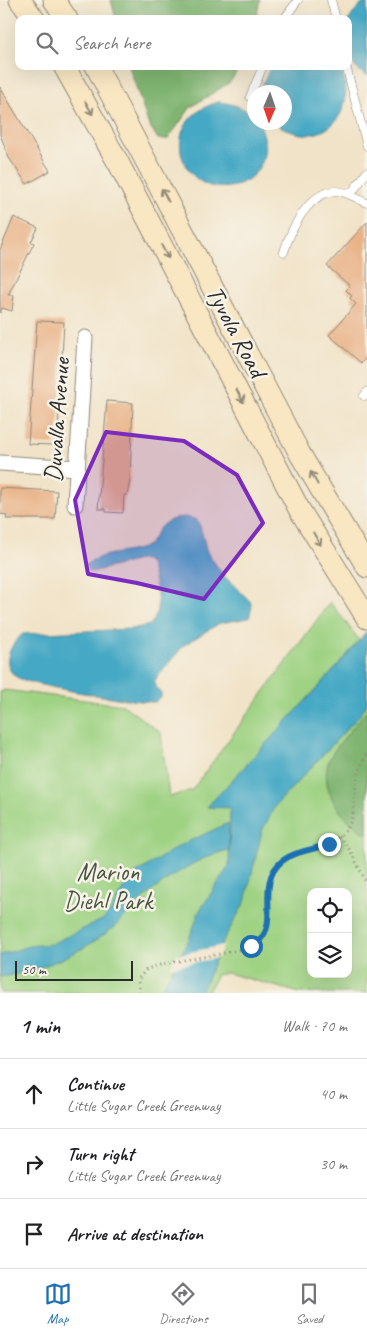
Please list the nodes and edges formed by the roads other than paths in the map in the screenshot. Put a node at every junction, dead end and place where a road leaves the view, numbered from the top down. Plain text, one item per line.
1 (20, 0) edge
2 (54, 0) edge
3 (298, 0) edge
4 (331, 0) edge
5 (31, 15) edge
6 (64, 15) edge
7 (288, 15) edge
8 (335, 15) edge
9 (66, 70) edge
10 (98, 70) edge
11 (261, 70) edge
12 (347, 70) edge
13 (255, 85) edge
14 (367, 146) edge
15 (367, 172) edge
16 (350, 195) junction
17 (367, 203) edge
18 (284, 252) dead end
19 (85, 338) dead end
20 (0, 463) edge
21 (77, 468) junction
22 (75, 505) dead end
23 (366, 566) edge
24 (367, 618) edge

1 - 5 main road
2 - 6 main road
3 - 7 lane
4 - 8 lane
9 -> 24 main road, Tyvola Road
23 -> 10 main road, Tyvola Road
11 - 13 lane
12 - 14 lane
15 - 16 lane
16 - 17 lane
16 - 18 lane
19 - 21 street, Duvalla Avenue
20 - 21 street
21 - 22 street, Duvalla Avenue

